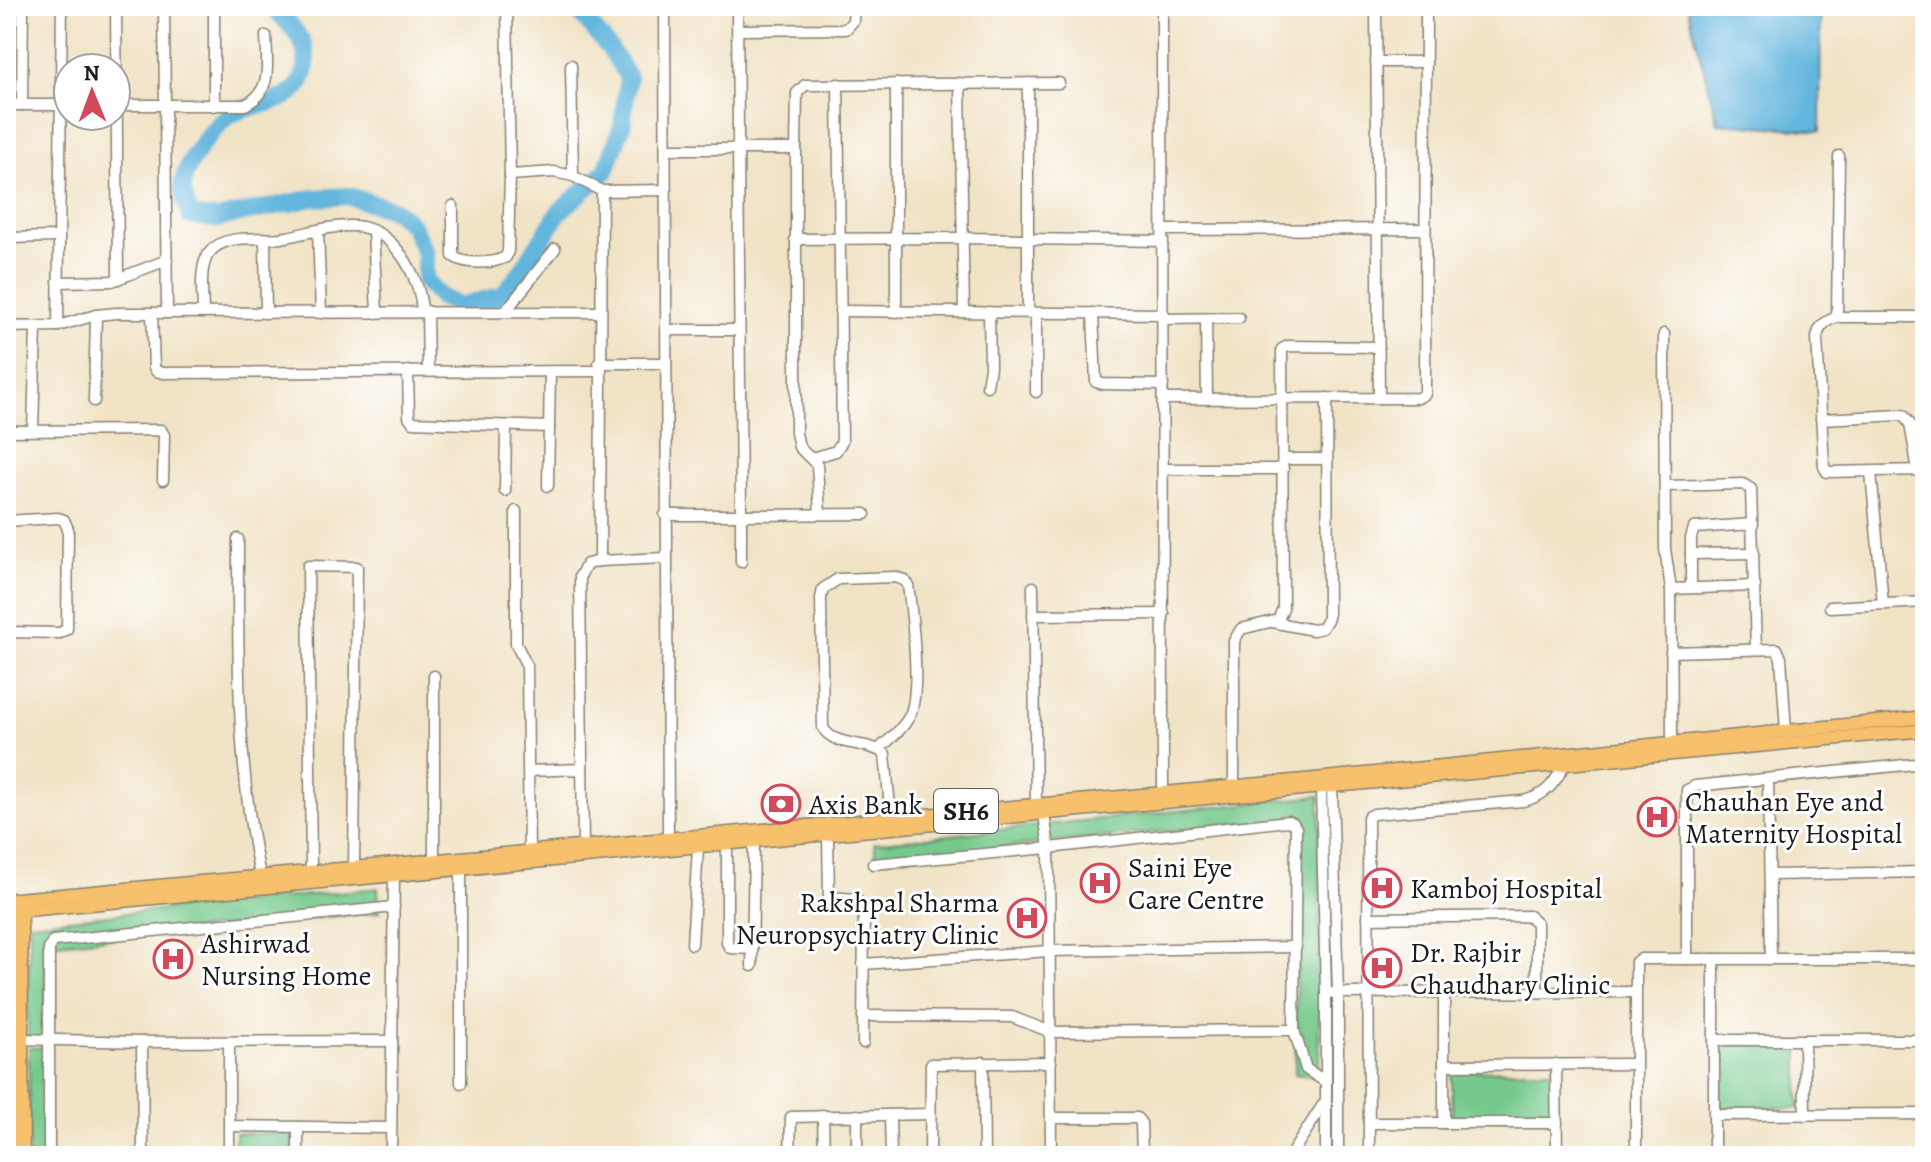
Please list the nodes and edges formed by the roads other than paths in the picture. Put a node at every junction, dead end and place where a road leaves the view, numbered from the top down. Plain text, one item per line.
1 (23, 6) edge
2 (62, 6) edge
3 (116, 6) edge
4 (164, 6) edge
5 (507, 6) edge
6 (665, 6) edge
7 (737, 6) edge
8 (854, 6) edge
9 (1162, 6) edge
10 (1376, 6) edge
11 (1426, 6) edge
12 (214, 14) dead end
13 (738, 30) junction
14 (266, 36) dead end
15 (63, 52) edge
16 (116, 52) edge
17 (1376, 62) junction
18 (1426, 62) junction
19 (571, 65) dead end
20 (960, 83) junction
21 (1028, 83) junction
22 (1059, 83) dead end
23 (838, 84) junction
24 (896, 84) junction
25 (6, 105) edge
26 (22, 105) junction
27 (52, 105) edge
28 (132, 105) edge
29 (165, 106) junction
30 (214, 106) junction
31 (63, 132) edge
32 (116, 132) edge
33 (666, 149) junction
34 (739, 149) junction
35 (796, 149) junction
36 (1839, 156) dead end
37 (510, 175) junction
38 (573, 176) junction
39 (593, 188) junction
40 (666, 190) junction
41 (453, 206) dead end
42 (1425, 229) junction
43 (318, 230) junction
44 (1377, 230) junction
45 (373, 231) junction
46 (1163, 235) junction
47 (58, 237) junction
48 (6, 238) edge
49 (839, 238) junction
50 (896, 238) junction
51 (963, 238) junction
52 (265, 239) junction
53 (795, 239) junction
54 (1027, 239) junction
55 (555, 249) dead end
56 (167, 260) junction
57 (118, 279) junction
58 (58, 282) junction
59 (424, 311) junction
60 (840, 311) junction
61 (505, 312) junction
62 (600, 312) junction
63 (896, 312) junction
64 (964, 312) junction
65 (989, 312) junction
66 (152, 313) junction
67 (167, 313) junction
68 (203, 313) junction
69 (266, 313) junction
70 (321, 313) junction
71 (377, 313) junction
72 (1032, 313) junction
73 (1093, 313) junction
74 (96, 315) junction
75 (1164, 316) junction
76 (1837, 317) junction
77 (1925, 317) edge
78 (1239, 318) dead end
79 (1206, 319) junction
80 (58, 326) junction
81 (6, 327) edge
82 (36, 327) junction
83 (666, 330) junction
84 (738, 330) junction
85 (1664, 334) dead end
86 (1378, 347) junction
87 (666, 363) junction
88 (599, 367) junction
89 (408, 371) junction
90 (428, 371) junction
91 (550, 372) junction
92 (1163, 385) junction
93 (987, 386) dead end
94 (1036, 392) dead end
95 (1283, 398) junction
96 (1327, 398) junction
97 (1379, 398) junction
98 (1164, 399) junction
99 (1207, 399) junction
100 (94, 401) dead end
101 (1821, 419) junction
102 (506, 426) junction
103 (549, 427) junction
104 (33, 430) junction
105 (6, 431) edge
106 (812, 458) junction
107 (1327, 459) junction
108 (1283, 464) junction
109 (1163, 469) junction
110 (1922, 470) edge
111 (1871, 472) junction
112 (163, 480) dead end
113 (548, 486) dead end
114 (1666, 486) junction
115 (505, 491) dead end
116 (516, 511) dead end
117 (820, 514) junction
118 (865, 514) dead end
119 (665, 515) junction
120 (741, 515) junction
121 (6, 521) edge
122 (1753, 524) junction
123 (238, 539) dead end
124 (1754, 553) junction
125 (1691, 554) junction
126 (665, 558) junction
127 (600, 561) junction
128 (741, 562) dead end
129 (1755, 586) junction
130 (1033, 587) dead end
131 (1691, 588) junction
132 (1671, 589) junction
133 (1925, 602) edge
134 (1883, 604) junction
135 (1830, 607) dead end
136 (1164, 614) junction
137 (1033, 615) junction
138 (1272, 622) junction
139 (6, 632) edge
140 (1756, 649) junction
141 (1671, 652) junction
142 (434, 676) dead end
143 (1925, 717) edge
144 (1925, 730) edge
145 (1786, 731) junction
146 (1672, 742) junction
147 (879, 749) junction
148 (1925, 763) edge
149 (1564, 765) junction
150 (582, 769) junction
151 (528, 771) junction
152 (1768, 779) junction
153 (1326, 784) junction
154 (1234, 786) junction
155 (1163, 791) junction
156 (1041, 807) junction
157 (891, 818) junction
158 (828, 836) junction
159 (668, 840) junction
160 (754, 843) junction
161 (727, 846) junction
162 (583, 848) junction
163 (698, 848) junction
164 (1049, 848) junction
165 (529, 853) junction
166 (434, 861) junction
167 (461, 864) junction
168 (873, 864) dead end
169 (354, 868) junction
170 (394, 870) junction
171 (311, 871) junction
172 (1925, 872) edge
173 (1771, 875) junction
174 (260, 876) junction
175 (12, 906) edge
176 (394, 907) junction
177 (1368, 918) junction
178 (692, 944) dead end
179 (1296, 947) junction
180 (752, 949) junction
181 (1049, 951) junction
182 (1687, 959) junction
183 (1714, 959) junction
184 (1771, 959) junction
185 (1925, 959) edge
186 (863, 964) junction
187 (752, 966) dead end
188 (1537, 992) junction
189 (1635, 992) junction
190 (1326, 993) junction
191 (1338, 993) junction
192 (1368, 993) junction
193 (1444, 993) junction
194 (863, 1016) junction
195 (1294, 1030) junction
196 (1051, 1032) junction
197 (16, 1039) junction
198 (50, 1040) junction
199 (1714, 1040) junction
200 (1804, 1040) junction
201 (1925, 1040) edge
202 (392, 1041) junction
203 (142, 1042) junction
204 (229, 1042) junction
205 (863, 1043) dead end
206 (983, 1062) junction
207 (1051, 1062) junction
208 (1556, 1064) junction
209 (1635, 1064) junction
210 (1444, 1065) junction
211 (1326, 1082) junction
212 (461, 1083) dead end
213 (1326, 1100) junction
214 (930, 1114) junction
215 (1925, 1114) edge
216 (823, 1115) junction
217 (857, 1115) junction
218 (890, 1115) junction
219 (1714, 1115) junction
220 (1805, 1115) junction
221 (1051, 1118) junction
222 (1369, 1123) junction
223 (1444, 1123) junction
224 (1557, 1123) junction
225 (230, 1126) junction
226 (298, 1127) junction
227 (391, 1128) junction
228 (11, 1156) edge
229 (23, 1156) edge
230 (49, 1156) edge
231 (143, 1156) edge
232 (229, 1156) edge
233 (298, 1156) edge
234 (391, 1156) edge
235 (790, 1156) edge
236 (824, 1156) edge
237 (857, 1156) edge
238 (891, 1156) edge
239 (930, 1156) edge
240 (984, 1156) edge
241 (1051, 1156) edge
242 (1142, 1156) edge
243 (1291, 1156) edge
244 (1326, 1156) edge
245 (1338, 1156) edge
246 (1369, 1156) edge
247 (1557, 1156) edge
248 (1636, 1156) edge
249 (1714, 1156) edge

1 - 26 street
2 - 15 street
3 - 16 street
4 - 29 street
5 - 37 street
6 - 33 street
7 - 13 street
8 - 13 street
9 - 46 street
10 - 17 street
11 - 18 street
12 - 30 street
13 - 34 street
14 - 30 street
17 - 18 street
17 - 44 street
18 - 42 street
19 - 38 street
20 - 21 street
20 - 24 street
20 - 51 street
21 - 22 street
21 - 54 street
23 - 24 street
23 - 35 street
23 - 49 street
24 - 50 street
25 - 26 street
26 - 27 street
28 - 29 street
29 - 30 street
29 - 56 street
31 - 47 street
32 - 57 street
33 - 34 street
33 - 40 street
34 - 35 street
34 - 84 street
35 - 53 street
36 - 76 street
37 - 38 street
37 - 41 street
38 - 39 street
39 - 40 street
39 - 62 street
40 - 83 street
42 - 44 street
42 - 97 street
43 - 45 street
43 - 52 street
43 - 70 street
44 - 46 street
44 - 86 street
45 - 59 street
45 - 71 street
46 - 54 street
46 - 75 street
47 - 48 street
47 - 58 street
49 - 50 street
49 - 53 street
49 - 60 street
50 - 51 street
50 - 63 street
51 - 54 street
51 - 64 street
52 - 68 street
52 - 69 street
53 - 106 street
54 - 72 street
55 - 61 street
56 - 57 street
56 - 67 street
57 - 58 street
58 - 80 street
59 - 61 street
59 - 71 street
59 - 90 street
60 - 63 street
60 - 106 street
61 - 62 street
62 - 88 street
63 - 64 street
64 - 65 street
65 - 72 street
65 - 93 street
66 - 67 street
66 - 74 street
66 - 89 street
67 - 68 street
68 - 69 street
69 - 70 street
70 - 71 street
72 - 73 street
72 - 94 street
73 - 75 street
73 - 92 street
74 - 80 street
74 - 100 street
75 - 79 street
75 - 92 street
76 - 77 street
76 - 101 street
78 - 79 street
79 - 99 street
80 - 82 street
81 - 82 street
82 - 104 street
83 - 84 street
83 - 87 street
84 - 120 street
85 - 114 street
86 - 95 street
86 - 97 street
87 - 88 street
87 - 119 street
88 - 91 street
88 - 127 street
89 - 90 street
89 - 102 street
90 - 91 street
91 - 103 street
92 - 98 street
95 - 96 street
95 - 99 street
95 - 108 street
96 - 97 street
96 - 107 street
98 - 99 street
98 - 109 street
101 - 110 street
101 - 111 street
102 - 103 street
102 - 115 street
103 - 113 street
104 - 105 street
104 - 112 street
106 - 117 street
107 - 108 street
107 - 138 street
108 - 109 street
108 - 138 street
109 - 136 street
110 - 111 street
111 - 134 street
114 - 122 street
114 - 132 street
116 - 151 street
117 - 118 street
117 - 120 street
119 - 120 street
119 - 126 street
120 - 128 street
121 - 139 street
122 - 124 street
122 - 125 street
123 - 174 street
124 - 125 street
124 - 129 street
125 - 131 street
126 - 127 street
126 - 159 street
127 - 150 street
129 - 131 street
129 - 140 street
130 - 137 street
131 - 132 street
132 - 141 street
133 - 134 street
134 - 135 street
136 - 137 street
136 - 155 street
137 - 156 street
138 - 154 street
140 - 141 street
140 - 145 street
141 - 146 street
142 - 166 street
143 - 145 main road, SH6
144 - 149 main road, SH6
145 - 146 main road, SH6
146 - 153 main road, SH6
147 - 147 street
147 - 157 street
148 - 152 street
149 - 153 main road, SH6
149 - 177 street
150 - 151 street
150 - 162 street
151 - 165 street
152 - 173 street
152 - 182 street
153 - 154 main road, SH6
153 - 156 main road, SH6
153 - 190 street
153 - 191 street
154 - 155 main road, SH6
155 - 156 main road, SH6
156 - 157 main road, SH6
156 - 158 main road, SH6
156 - 164 street
157 - 159 main road, SH6
158 - 160 main road, SH6
158 - 186 street
159 - 162 main road, SH6
160 - 161 main road, SH6
160 - 180 street
161 - 163 main road, SH6
161 - 180 street
162 - 165 main road, SH6
163 - 167 main road, SH6
163 - 178 street
164 - 168 street
164 - 179 street
164 - 181 street
165 - 167 main road, SH6
166 - 167 main road, SH6
166 - 170 main road, SH6
167 - 170 main road, SH6
167 - 212 street
169 - 170 main road, SH6
169 - 171 main road, SH6
169 - 171 street
170 - 175 main road, SH6
170 - 176 street
171 - 174 main road, SH6
172 - 173 street
173 - 184 street
174 - 175 main road, SH6
175 - 197 main road
176 - 198 street
176 - 202 street
177 - 188 street
177 - 192 street
179 - 181 street
179 - 195 street
180 - 187 street
181 - 186 street
181 - 196 street
182 - 183 street
182 - 189 street
183 - 184 street
183 - 199 street
184 - 185 street
186 - 194 street
188 - 189 street
188 - 193 street
189 - 209 street
190 - 191 street
190 - 211 street
191 - 192 street
191 - 245 street
192 - 193 street
192 - 222 street
193 - 210 street
194 - 196 street
194 - 205 street
195 - 196 street
195 - 211 street
196 - 207 street
197 - 198 street
197 - 228 main road
197 - 229 main road
198 - 203 street
198 - 230 street
199 - 200 street
199 - 219 street
200 - 201 street
200 - 220 street
202 - 204 street
202 - 227 street
203 - 204 street
203 - 231 street
204 - 225 street
206 - 207 street
206 - 214 street
206 - 240 street
207 - 221 street
208 - 209 street
208 - 210 street
208 - 224 street
209 - 248 street
210 - 223 street
211 - 213 street
213 - 243 street
213 - 244 street
214 - 218 street
214 - 239 street
215 - 220 street
216 - 217 street
216 - 235 street
216 - 236 street
217 - 218 street
217 - 237 street
218 - 238 street
219 - 220 street
219 - 249 street
221 - 241 street
221 - 242 street
222 - 223 street
222 - 246 street
223 - 224 street
224 - 247 street
225 - 226 street
225 - 232 street
226 - 227 street
226 - 233 street
227 - 234 street

